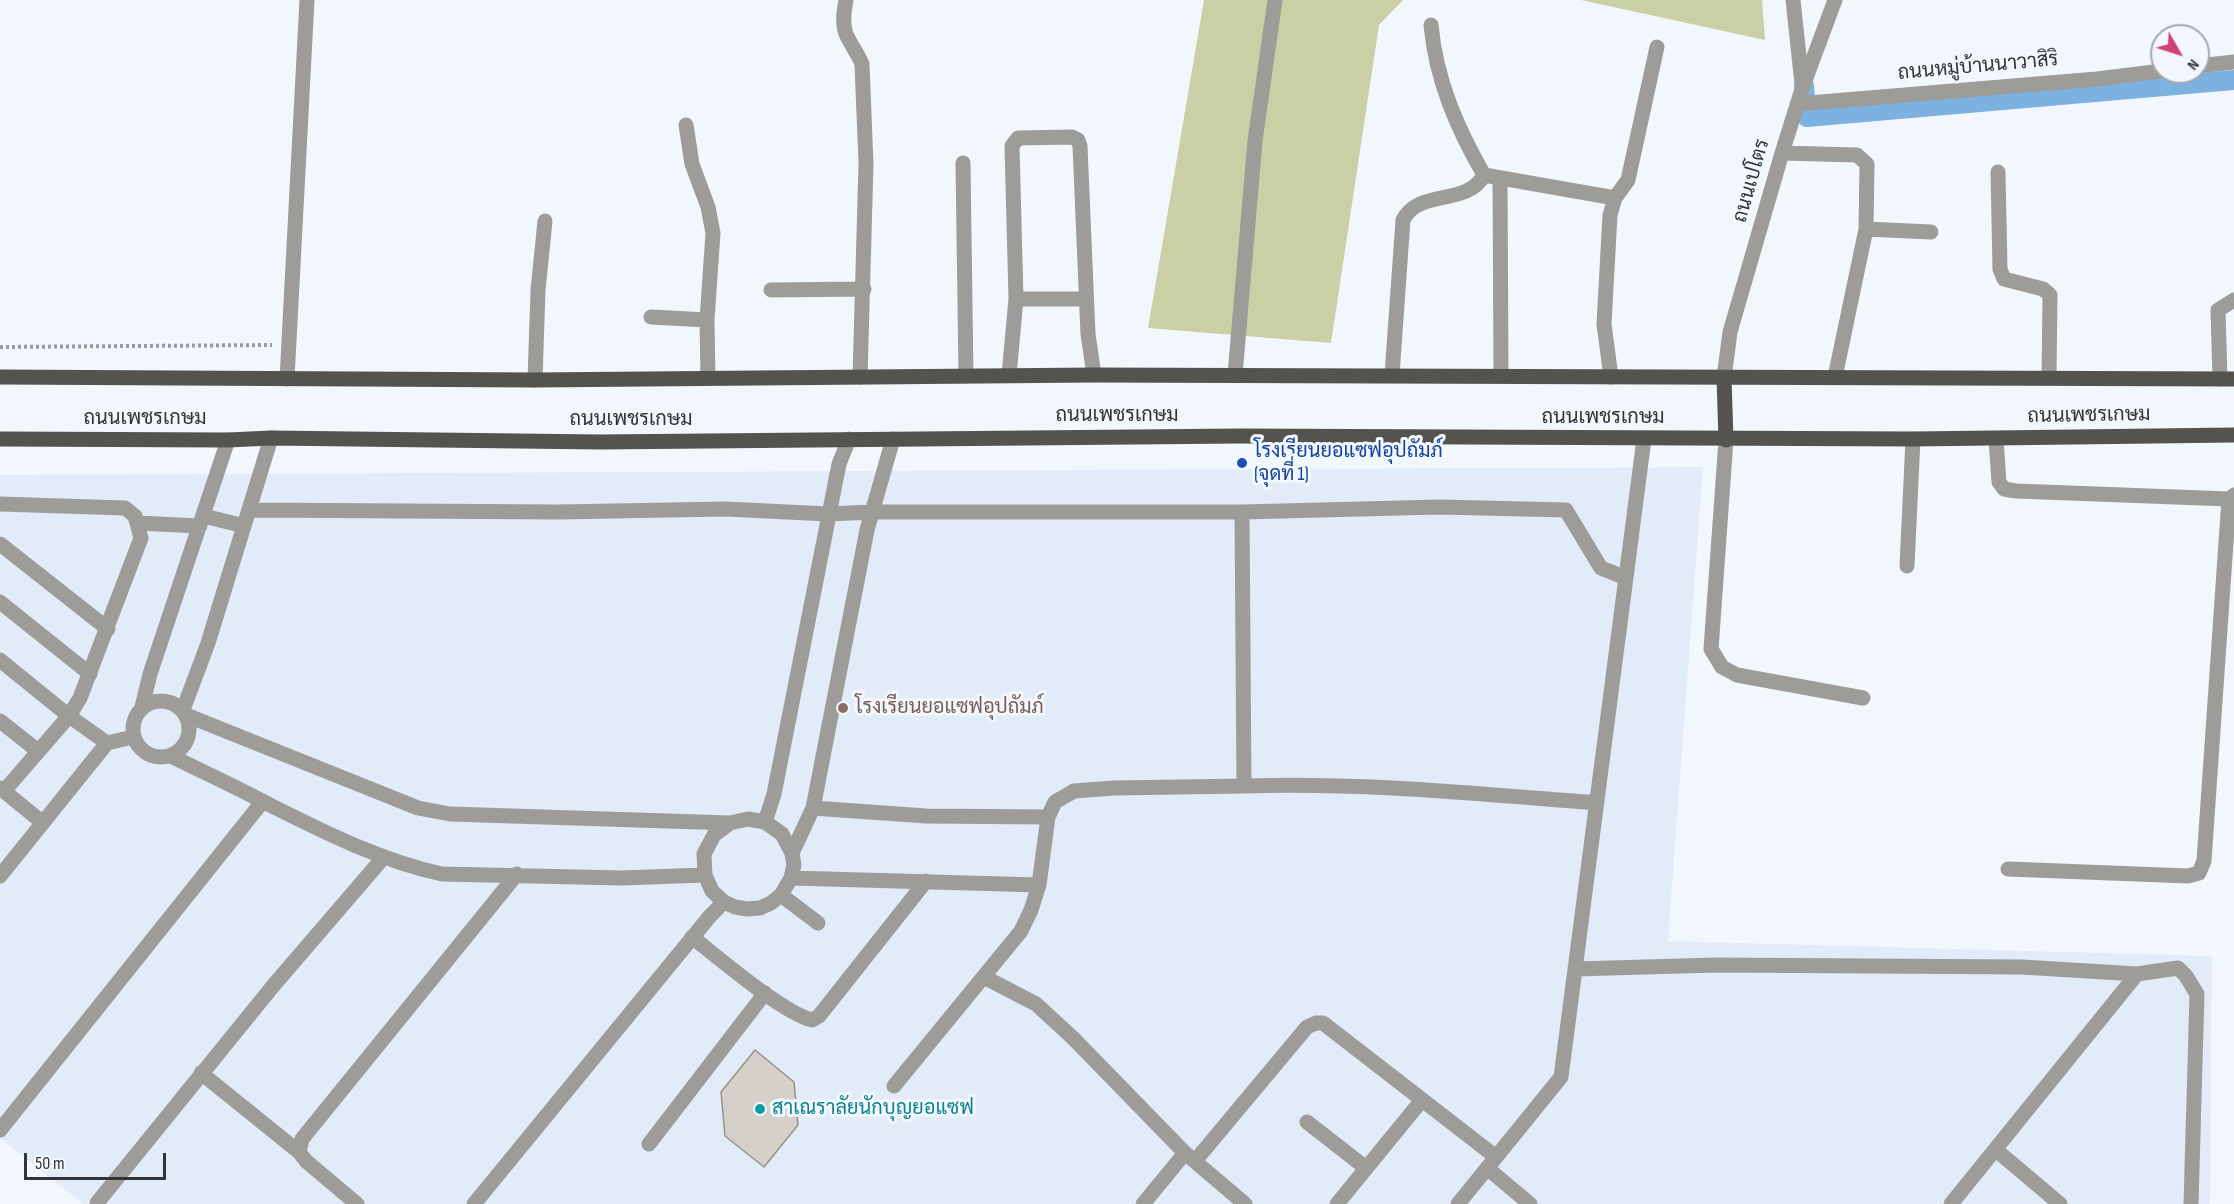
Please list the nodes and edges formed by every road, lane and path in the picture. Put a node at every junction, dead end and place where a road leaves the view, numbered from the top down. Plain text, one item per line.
1 (307, 0) edge
2 (846, 0) edge
3 (1275, 0) edge
4 (1793, 0) edge
5 (1835, 0) edge
6 (1431, 25) dead end
7 (1657, 47) dead end
8 (2234, 62) edge
9 (2210, 65) edge
10 (2150, 72) edge
11 (1804, 83) junction
12 (1797, 104) junction
13 (686, 125) dead end
14 (1782, 153) junction
15 (963, 163) dead end
16 (1998, 172) dead end
17 (1484, 175) junction
18 (1500, 179) junction
19 (1615, 198) junction
20 (545, 221) dead end
21 (1866, 229) junction
22 (1931, 232) dead end
23 (864, 289) junction
24 (771, 290) dead end
25 (1016, 299) junction
26 (1086, 299) junction
27 (2234, 300) edge
28 (651, 316) dead end
29 (707, 320) junction
30 (289, 345) junction
31 (0, 347) edge
32 (1009, 375) junction
33 (1094, 375) junction
34 (1235, 375) junction
35 (1392, 375) junction
36 (966, 376) junction
37 (1501, 376) junction
38 (0, 377) edge
39 (708, 377) junction
40 (860, 377) junction
41 (1611, 377) junction
42 (1835, 377) junction
43 (1724, 378) junction
44 (2049, 378) junction
45 (287, 379) junction
46 (2227, 379) edge
47 (535, 380) junction
48 (2234, 435) edge
49 (271, 438) junction
50 (0, 439) edge
51 (849, 439) junction
52 (893, 439) junction
53 (1644, 439) junction
54 (1996, 439) junction
55 (228, 440) junction
56 (1726, 440) junction
57 (1913, 440) junction
58 (2231, 497) edge
59 (0, 504) edge
60 (249, 510) junction
61 (873, 512) junction
62 (1242, 512) junction
63 (828, 514) junction
64 (202, 521) junction
65 (137, 523) junction
66 (244, 526) junction
67 (0, 544) edge
68 (1907, 566) dead end
69 (1626, 578) junction
70 (0, 603) edge
71 (108, 630) junction
72 (0, 660) edge
73 (90, 674) junction
74 (1863, 698) dead end
75 (142, 707) junction
76 (184, 713) junction
77 (69, 716) junction
78 (0, 721) edge
79 (133, 737) junction
80 (107, 743) junction
81 (38, 751) junction
82 (171, 756) junction
83 (1244, 786) junction
84 (2, 790) edge
85 (263, 801) junction
86 (1597, 802) junction
87 (813, 808) junction
88 (1048, 817) junction
89 (765, 822) junction
90 (43, 823) junction
91 (730, 823) junction
92 (792, 853) junction
93 (383, 858) junction
94 (2008, 869) dead end
95 (517, 874) junction
96 (705, 875) junction
97 (0, 876) edge
98 (791, 878) junction
99 (926, 881) junction
100 (1039, 885) junction
101 (781, 895) junction
102 (724, 902) junction
103 (818, 923) dead end
104 (692, 937) junction
105 (1575, 969) junction
106 (2137, 974) junction
107 (984, 976) junction
108 (765, 993) junction
109 (201, 1073) junction
110 (894, 1086) dead end
111 (1422, 1100) junction
112 (1307, 1122) dead end
113 (0, 1130) edge
114 (649, 1144) dead end
115 (1996, 1150) junction
116 (299, 1152) junction
117 (1190, 1157) junction
118 (1492, 1163) junction
119 (1366, 1168) junction
120 (98, 1204) edge
121 (357, 1204) edge
122 (474, 1204) edge
123 (1143, 1204) edge
124 (1245, 1204) edge
125 (1337, 1204) edge
126 (1458, 1204) edge
127 (1530, 1204) edge
128 (1951, 1204) edge
129 (2060, 1204) edge
130 (2191, 1204) edge

1 - 30 street
2 - 23 street
3 - 34 street
4 - 11 street
5 - 11 street, ถนนเปโตร
6 - 17 street
7 - 19 street
8 - 9 street
10 - 12 street, ถนนหมู่บ้านนาวาสิริ
11 - 12 street, ถนนเปโตร
12 - 14 street, ถนนเปโตร
13 - 29 street
14 - 21 street
14 - 43 street, ถนนเปโตร
15 - 36 street
16 - 44 street
17 - 18 street
17 - 35 street
18 - 19 street
18 - 37 street
19 - 41 street
20 - 47 street
21 - 22 street
21 - 42 street
23 - 24 street
23 - 40 street
25 - 26 street
25 - 26 street
25 - 32 street
26 - 33 street
27 - 46 street
28 - 29 street
29 - 39 street
30 - 31 path
30 - 45 street
32 - 33 main road, ถนนเพชรเกษม
32 - 36 main road, ถนนเพชรเกษม
33 - 34 main road, ถนนเพชรเกษม
34 - 35 main road, ถนนเพชรเกษม
35 - 37 main road, ถนนเพชรเกษม
36 - 40 main road, ถนนเพชรเกษม
37 - 41 main road, ถนนเพชรเกษม
38 - 45 main road, ถนนเพชรเกษม
39 - 40 main road, ถนนเพชรเกษม
39 - 47 main road, ถนนเพชรเกษม
41 - 43 main road, ถนนเพชรเกษม
42 - 43 main road, ถนนเพชรเกษม
42 - 44 main road, ถนนเพชรเกษม
43 - 56 main road
44 - 46 main road, ถนนเพชรเกษม
45 - 47 main road, ถนนเพชรเกษม
48 - 54 main road, ถนนเพชรเกษม
49 - 51 main road, ถนนเพชรเกษม
49 - 55 main road, ถนนเพชรเกษม
49 - 60 street
50 - 55 main road, ถนนเพชรเกษม
51 - 52 main road, ถนนเพชรเกษม
51 - 63 street
52 - 53 main road, ถนนเพชรเกษม
52 - 61 street
53 - 56 main road, ถนนเพชรเกษม
53 - 69 street
54 - 57 main road, ถนนเพชรเกษม
54 - 58 street
55 - 64 street
56 - 57 main road, ถนนเพชรเกษม
56 - 74 street
57 - 68 street
58 - 94 street
59 - 65 street
60 - 63 street
60 - 66 street
61 - 62 street
61 - 63 street
61 - 87 street
62 - 69 street
62 - 83 street
63 - 89 street
64 - 65 street
64 - 66 street
64 - 75 street
65 - 71 street
66 - 76 street
67 - 71 street
69 - 86 street
70 - 73 street
71 - 73 street
72 - 77 street
73 - 77 street
75 - 76 street
75 - 79 street
76 - 82 street
76 - 91 street
77 - 80 street
77 - 81 street
78 - 81 street
79 - 80 street
79 - 82 street
80 - 90 street
81 - 84 street
82 - 85 street
83 - 86 street
83 - 88 street
84 - 90 street
85 - 93 street
85 - 113 street
86 - 105 street
87 - 88 street
87 - 92 street
88 - 100 street
89 - 91 street
89 - 92 street
90 - 97 street
91 - 96 street
92 - 98 street
93 - 95 street
93 - 109 street
95 - 96 street
95 - 116 street
96 - 102 street
98 - 99 street
98 - 101 street
99 - 100 street
99 - 108 street
100 - 107 street
101 - 102 street
101 - 103 street
102 - 104 street
104 - 108 street
104 - 122 street
105 - 106 street
105 - 118 street
106 - 115 street
106 - 130 street
107 - 110 street
107 - 117 street
108 - 114 street
109 - 116 street
109 - 120 street
111 - 117 street
111 - 118 street
111 - 119 street
112 - 119 street
115 - 128 street
115 - 129 street
116 - 121 street
117 - 123 street
117 - 124 street
118 - 126 street
118 - 127 street
119 - 125 street

